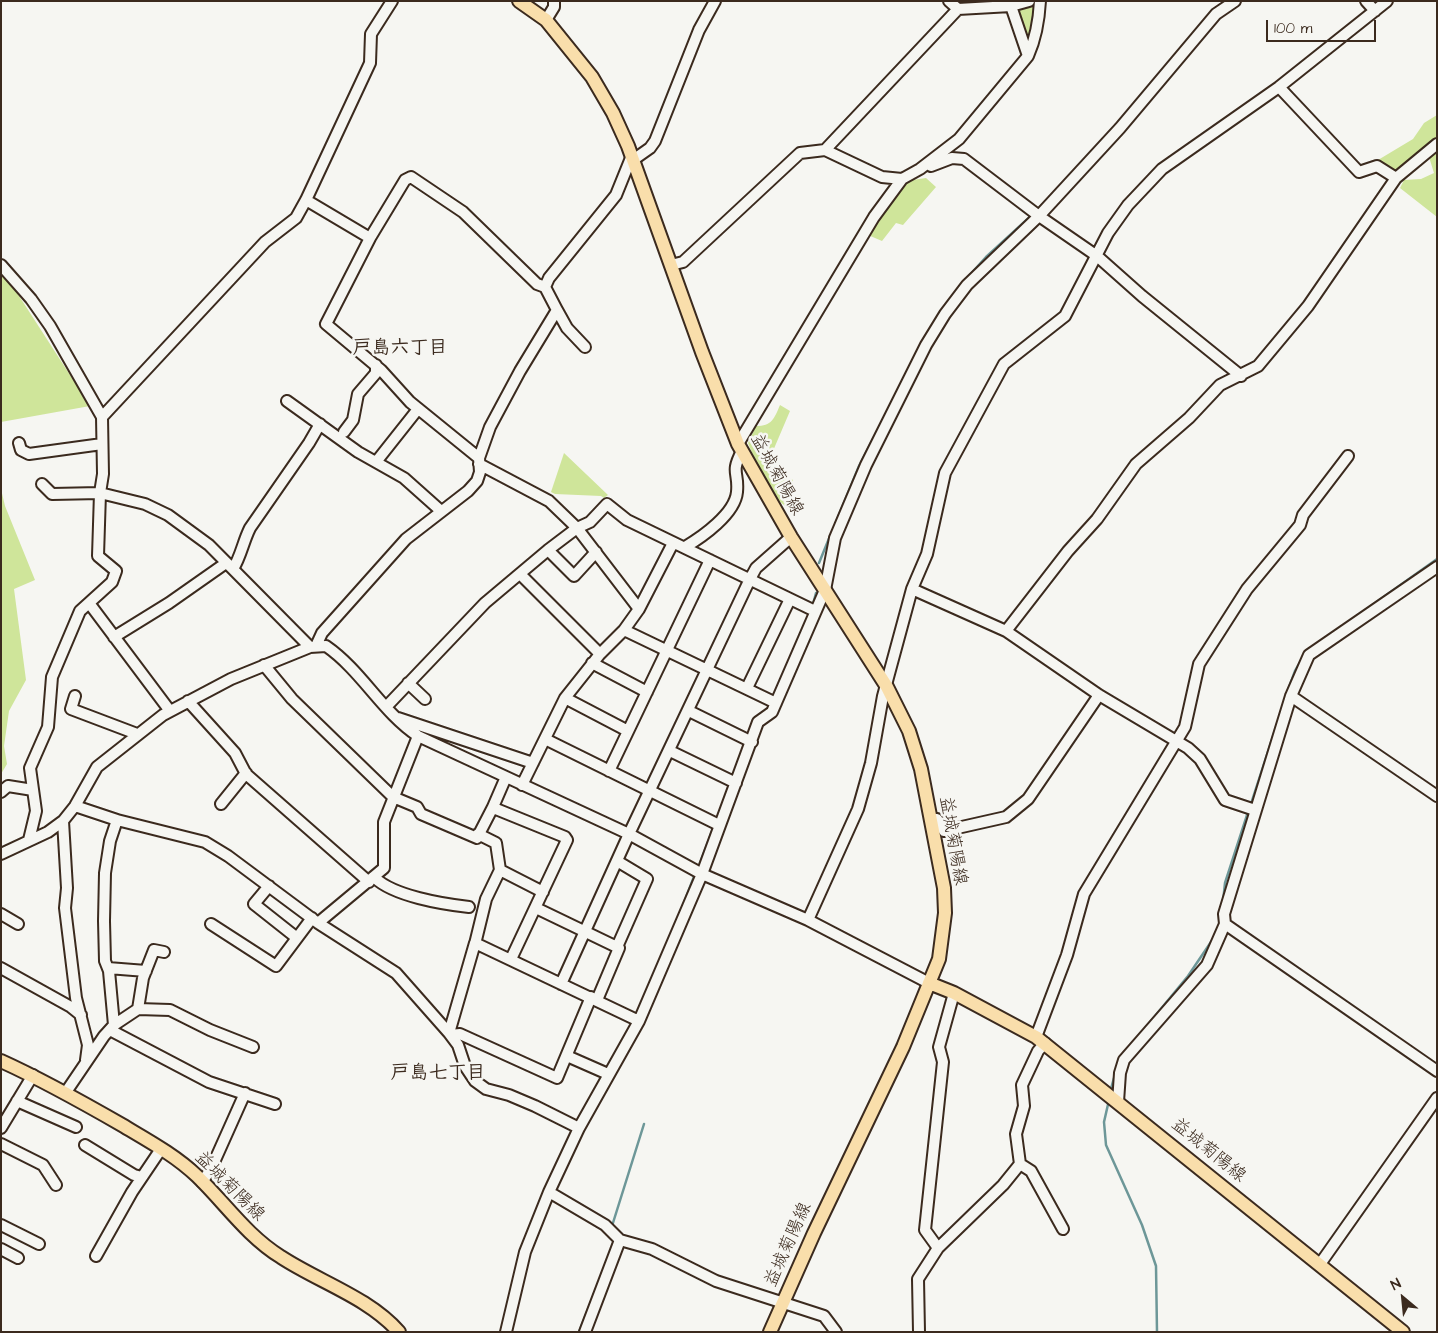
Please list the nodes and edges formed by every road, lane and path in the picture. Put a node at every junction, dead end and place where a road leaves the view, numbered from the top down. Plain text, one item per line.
1 (392, 1) edge
2 (520, 1) edge
3 (554, 1) edge
4 (715, 1) edge
5 (949, 1) edge
6 (1030, 1) edge
7 (1040, 1) edge
8 (1235, 1) edge
9 (1366, 1) edge
10 (1387, 1) edge
11 (1011, 6) junction
12 (958, 9) junction
13 (1375, 11) junction
14 (546, 20) junction
15 (1028, 56) junction
16 (1279, 87) junction
17 (1437, 144) edge
18 (825, 150) junction
19 (632, 159) junction
20 (920, 169) junction
21 (1396, 178) junction
22 (902, 179) junction
23 (306, 200) junction
24 (1038, 216) junction
25 (370, 238) junction
26 (1097, 256) junction
27 (1, 265) edge
28 (671, 265) junction
29 (545, 287) junction
30 (557, 310) junction
31 (585, 347) dead end
32 (376, 365) junction
33 (1241, 376) junction
34 (287, 401) dead end
35 (418, 409) junction
36 (102, 417) junction
37 (320, 424) junction
38 (344, 432) dead end
39 (20, 443) dead end
40 (102, 444) junction
41 (740, 447) junction
42 (1348, 456) dead end
43 (479, 461) junction
44 (376, 462) junction
45 (42, 484) dead end
46 (100, 493) junction
47 (441, 511) junction
48 (578, 528) junction
49 (791, 537) junction
50 (673, 543) junction
51 (684, 548) junction
52 (548, 550) junction
53 (596, 552) junction
54 (710, 560) junction
55 (229, 566) junction
56 (1437, 567) edge
57 (520, 574) junction
58 (750, 580) junction
59 (912, 589) junction
60 (825, 590) junction
61 (790, 599) junction
62 (88, 603) junction
63 (639, 609) junction
64 (815, 611) junction
65 (624, 630) junction
66 (1006, 631) junction
67 (114, 637) junction
68 (313, 646) junction
69 (667, 650) junction
70 (600, 654) junction
71 (592, 663) junction
72 (264, 666) junction
73 (708, 669) junction
74 (408, 683) junction
75 (887, 687) junction
76 (747, 688) junction
77 (647, 692) junction
78 (1099, 695) junction
79 (75, 696) dead end
80 (1291, 696) junction
81 (565, 698) junction
82 (425, 699) dead end
83 (188, 701) junction
84 (776, 703) junction
85 (386, 707) junction
86 (170, 711) junction
87 (689, 711) junction
88 (395, 717) junction
89 (628, 731) junction
90 (137, 734) junction
91 (418, 736) junction
92 (545, 739) junction
93 (1176, 740) junction
94 (752, 742) junction
95 (670, 751) junction
96 (532, 763) junction
97 (609, 771) junction
98 (246, 773) junction
99 (506, 777) junction
100 (736, 783) junction
101 (522, 785) junction
102 (33, 790) junction
103 (651, 791) junction
104 (1, 792) edge
105 (1437, 796) edge
106 (393, 797) junction
107 (220, 804) dead end
108 (75, 806) junction
109 (493, 806) junction
110 (1251, 808) junction
111 (117, 820) junction
112 (931, 820) junction
113 (63, 821) junction
114 (719, 825) junction
115 (478, 834) junction
116 (629, 834) junction
117 (29, 840) junction
118 (1, 854) edge
119 (617, 861) junction
120 (500, 870) junction
121 (702, 874) junction
122 (372, 880) junction
123 (269, 886) junction
124 (543, 892) junction
125 (469, 907) dead end
126 (536, 908) junction
127 (1, 914) edge
128 (315, 920) junction
129 (808, 920) junction
130 (18, 924) dead end
131 (211, 924) dead end
132 (1225, 924) junction
133 (586, 931) junction
134 (297, 938) junction
135 (475, 944) junction
136 (617, 947) junction
137 (164, 952) dead end
138 (511, 959) junction
139 (1, 968) edge
140 (108, 968) junction
141 (146, 971) junction
142 (930, 983) junction
143 (561, 984) junction
144 (954, 993) junction
145 (594, 999) junction
146 (138, 1009) junction
147 (81, 1015) junction
148 (639, 1021) junction
149 (112, 1028) junction
150 (450, 1034) junction
151 (1041, 1040) junction
152 (253, 1047) dead end
153 (567, 1056) junction
154 (86, 1060) junction
155 (1, 1061) edge
156 (1437, 1071) edge
157 (608, 1074) junction
158 (33, 1075) junction
159 (66, 1092) junction
160 (245, 1093) junction
161 (1112, 1097) junction
162 (1437, 1098) edge
163 (17, 1101) junction
164 (275, 1104) dead end
165 (76, 1127) dead end
166 (1, 1128) edge
167 (578, 1128) junction
168 (1, 1144) edge
169 (85, 1144) dead end
170 (161, 1149) junction
171 (1020, 1164) junction
172 (142, 1177) junction
173 (202, 1182) junction
174 (56, 1184) dead end
175 (549, 1192) junction
176 (1, 1225) edge
177 (1063, 1229) dead end
178 (620, 1240) junction
179 (39, 1244) dead end
180 (938, 1248) junction
181 (1, 1249) edge
182 (96, 1256) dead end
183 (18, 1258) dead end
184 (1320, 1264) junction
185 (782, 1304) junction
186 (399, 1332) edge
187 (506, 1332) edge
188 (585, 1332) edge
189 (770, 1332) edge
190 (836, 1332) edge
191 (919, 1332) edge
192 (1403, 1332) edge

1 - 23 street
2 - 14 main road, 益城菊陽線
3 - 14 street
4 - 19 street
5 - 12 street
6 - 11 street
7 - 15 street
8 - 24 street
9 - 13 street
10 - 13 street
11 - 12 street
11 - 15 street
12 - 18 street
13 - 16 street
14 - 19 main road, 益城菊陽線
15 - 20 street
16 - 21 street
16 - 26 street
17 - 21 street
18 - 22 street
18 - 28 street
19 - 28 main road, 益城菊陽線
19 - 29 street
20 - 22 street
20 - 24 street
21 - 33 street
22 - 41 street
23 - 25 street
23 - 36 street
24 - 26 street
24 - 60 street
25 - 29 street
25 - 32 street
26 - 33 street
26 - 59 street
27 - 36 street
28 - 41 main road, 益城菊陽線
29 - 30 street
30 - 31 street
30 - 43 street
32 - 35 street
32 - 38 street
33 - 66 street
34 - 37 street
35 - 43 street
35 - 44 street
36 - 40 street
37 - 44 street
37 - 55 street
39 - 40 street
40 - 46 street
41 - 49 main road, 益城菊陽線
41 - 51 street
42 - 93 street
43 - 47 street
43 - 48 street
44 - 47 street
45 - 46 street
46 - 55 street
46 - 62 street
47 - 68 street
48 - 50 street
48 - 52 street
48 - 53 street
49 - 58 street
49 - 60 main road, 益城菊陽線
50 - 51 street
50 - 63 street
51 - 54 street
52 - 53 street
52 - 57 street
53 - 63 street
54 - 58 street
54 - 69 street
55 - 67 street
55 - 68 street
56 - 80 street
57 - 70 street
57 - 74 street
58 - 61 street
58 - 73 street
59 - 66 street
59 - 75 street
60 - 64 street
60 - 75 main road, 益城菊陽線
61 - 64 street
61 - 76 street
62 - 67 street
62 - 102 street
63 - 65 street
64 - 84 street
65 - 69 street
65 - 70 street
66 - 78 street
67 - 86 street
68 - 72 street
68 - 85 street
69 - 73 street
69 - 77 street
70 - 71 street
71 - 77 street
71 - 81 street
72 - 83 street
72 - 106 street
73 - 76 street
73 - 87 street
74 - 82 street
74 - 85 street
75 - 112 main road, 益城菊陽線
75 - 129 street
76 - 84 street
77 - 89 street
78 - 93 street
78 - 112 street
79 - 90 street
80 - 105 street
80 - 110 street
81 - 89 street
81 - 92 street
83 - 86 street
83 - 98 street
84 - 94 street
85 - 88 street
86 - 90 street
87 - 94 street
87 - 95 street
88 - 91 street
88 - 96 street
89 - 97 street
90 - 108 street
91 - 99 street
91 - 106 street
92 - 96 street
92 - 97 street
93 - 110 street
93 - 151 street
94 - 100 street
95 - 100 street
95 - 103 street
96 - 101 street
97 - 103 street
98 - 107 street
98 - 122 street
99 - 101 street
99 - 109 street
100 - 114 street
101 - 116 street
102 - 104 street
102 - 117 street
103 - 114 street
103 - 116 street
106 - 115 street
106 - 122 street
108 - 111 street
108 - 113 street
109 - 115 street
109 - 124 street
110 - 132 street
111 - 123 street
111 - 140 street
112 - 142 main road, 益城菊陽線
113 - 117 street
113 - 147 street
114 - 121 street
115 - 120 street
116 - 119 street
116 - 121 street
117 - 118 street
119 - 133 street
119 - 136 street
120 - 124 street
120 - 135 street
121 - 129 street
121 - 148 street
122 - 125 street
122 - 128 street
123 - 128 street
123 - 134 street
124 - 126 street
126 - 133 street
126 - 138 street
127 - 130 street
128 - 134 street
128 - 150 street
129 - 142 street
131 - 134 street
132 - 156 street
132 - 161 street
133 - 136 street
133 - 143 street
135 - 138 street
135 - 150 street
136 - 145 street
137 - 141 street
138 - 143 street
139 - 147 street
140 - 141 street
140 - 149 street
141 - 146 street
142 - 144 main road, 益城菊陽線
142 - 185 main road, 益城菊陽線
143 - 145 street
144 - 151 main road, 益城菊陽線
144 - 180 street
145 - 148 street
145 - 153 street
146 - 149 street
146 - 152 street
147 - 154 street
148 - 157 street
149 - 154 street
149 - 160 street
150 - 153 street
150 - 167 street
151 - 161 main road, 益城菊陽線
151 - 171 street
153 - 157 street
154 - 159 street
155 - 158 main road, 益城菊陽線
157 - 167 street
158 - 159 main road, 益城菊陽線
158 - 163 street
159 - 170 main road, 益城菊陽線
160 - 164 street
160 - 173 street
161 - 184 main road, 益城菊陽線
162 - 184 street
163 - 165 street
163 - 166 street
167 - 175 street
168 - 174 street
169 - 172 street
170 - 172 street
170 - 173 main road, 益城菊陽線
171 - 177 street
171 - 180 street
172 - 182 street
173 - 186 main road, 益城菊陽線
175 - 178 street
175 - 187 street
176 - 179 street
178 - 185 street
178 - 188 street
180 - 191 street
181 - 183 street
184 - 192 main road, 益城菊陽線
185 - 189 main road, 益城菊陽線
185 - 190 street

